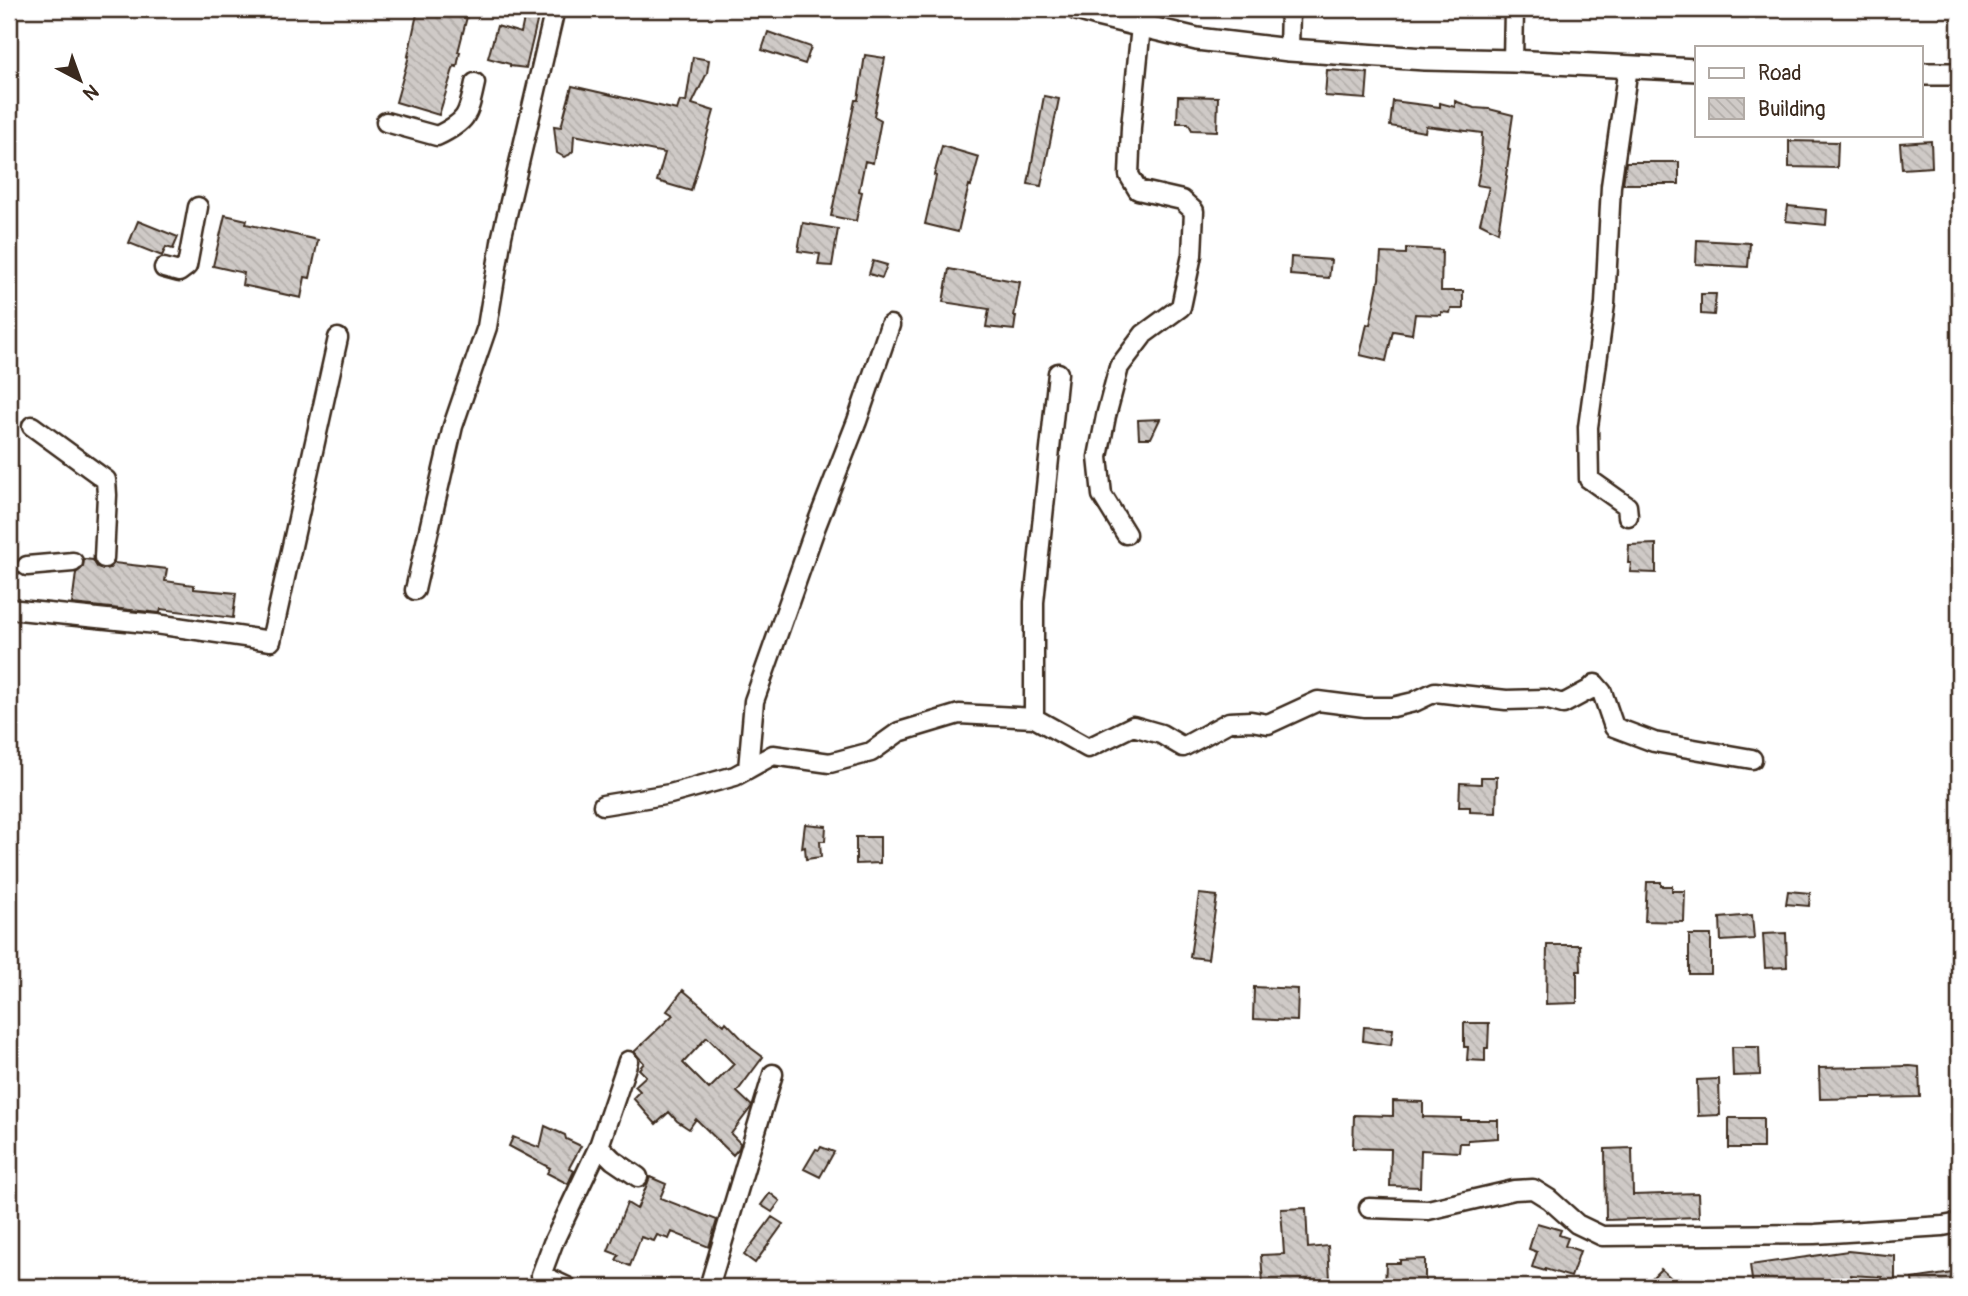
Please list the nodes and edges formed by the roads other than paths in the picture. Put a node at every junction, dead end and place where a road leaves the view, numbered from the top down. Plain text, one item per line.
1 (555, 9) edge
2 (1077, 9) edge
3 (1290, 9) edge
4 (1514, 9) edge
5 (1142, 26) junction
6 (1289, 50) junction
7 (1513, 61) junction
8 (1628, 67) junction
9 (1695, 70) edge
10 (1923, 74) edge
11 (1959, 74) edge
12 (475, 83) dead end
13 (386, 122) dead end
14 (198, 207) dead end
15 (164, 268) dead end
16 (890, 325) dead end
17 (338, 338) dead end
18 (1058, 373) dead end
19 (32, 426) dead end
20 (1629, 516) dead end
21 (1126, 534) dead end
22 (104, 558) dead end
23 (73, 562) dead end
24 (27, 566) dead end
25 (415, 590) dead end
26 (9, 609) edge
27 (1034, 718) junction
28 (1752, 759) dead end
29 (748, 769) junction
30 (603, 805) dead end
31 (628, 1060) dead end
32 (773, 1074) dead end
33 (599, 1146) junction
34 (638, 1177) dead end
35 (1369, 1208) dead end
36 (1959, 1223) edge
37 (567, 1287) edge
38 (709, 1287) edge

1 - 25 street
2 - 5 street
3 - 6 street
4 - 7 street
5 - 6 street
5 - 21 street
6 - 7 street
7 - 8 street
8 - 9 street
8 - 20 street
10 - 11 street
12 - 13 street
14 - 15 street
16 - 29 street
17 - 26 street
18 - 27 street
19 - 22 street
23 - 24 street
27 - 28 street
27 - 29 street
29 - 30 street
31 - 33 street
32 - 38 street
33 - 34 street
33 - 37 street
35 - 36 street

